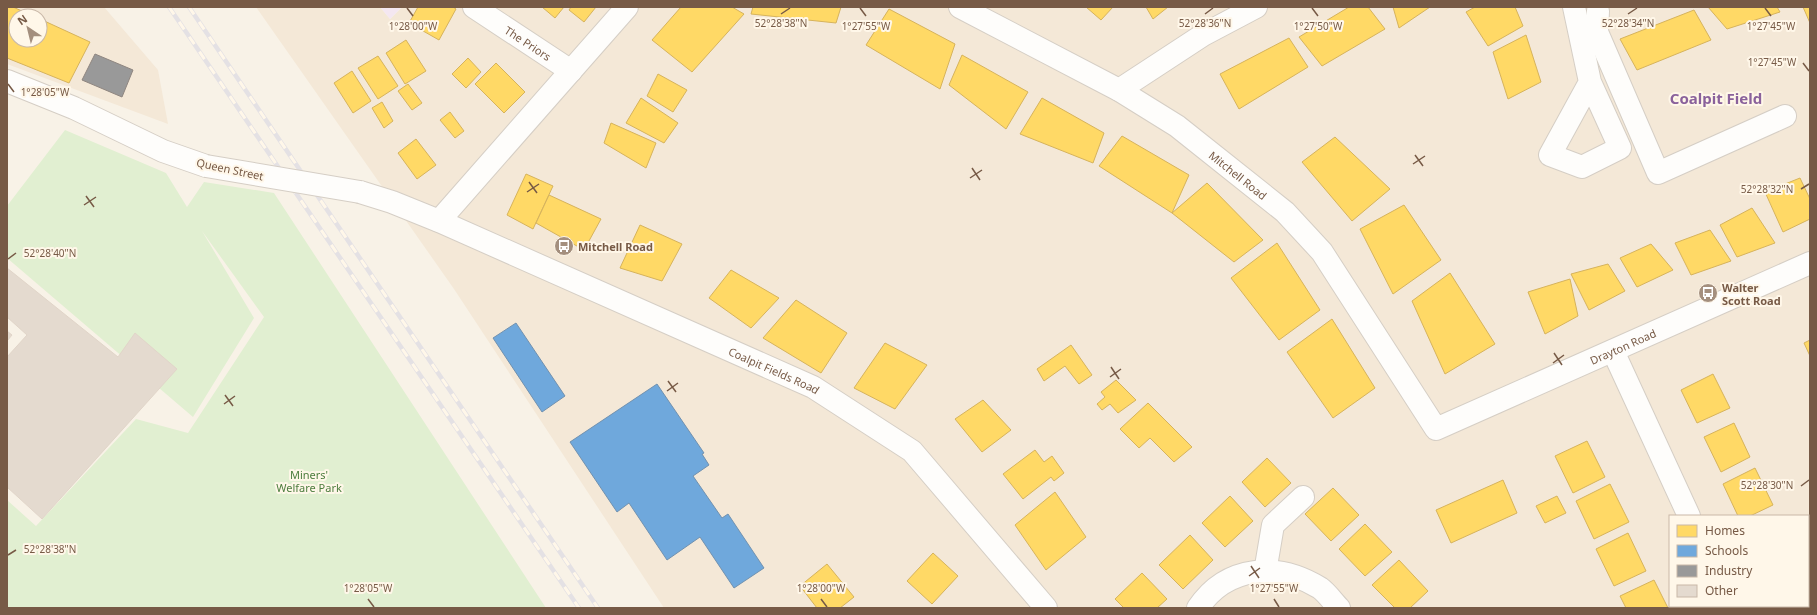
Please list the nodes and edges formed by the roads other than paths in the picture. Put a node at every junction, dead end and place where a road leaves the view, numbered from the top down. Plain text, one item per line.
1 (627, 7) edge
2 (960, 7) edge
3 (1256, 7) edge
4 (1574, 7) edge
5 (1597, 8) edge
6 (483, 9) edge
7 (571, 71) junction
8 (7, 81) edge
9 (1590, 82) dead end
10 (1120, 90) junction
11 (1784, 116) dead end
12 (439, 221) junction
13 (1810, 263) edge
14 (1612, 351) junction
15 (1436, 429) joint
16 (1303, 497) dead end
17 (1689, 515) edge
18 (1265, 572) junction
19 (1046, 608) edge
20 (1198, 608) edge
21 (1339, 608) edge

1 - 7 street
2 - 10 street, Mitchell Road
3 - 10 street
4 - 9 street
5 - 11 street
6 - 7 street, The Priors
7 - 12 street
8 - 12 street, Queen Street, bridge
10 - 15 street, Mitchell Road
12 - 19 street, Coalpit Fields Road
13 - 14 street, Drayton Road
14 - 15 street, Drayton Road
14 - 17 street
16 - 18 street
18 - 20 street
18 - 21 street

